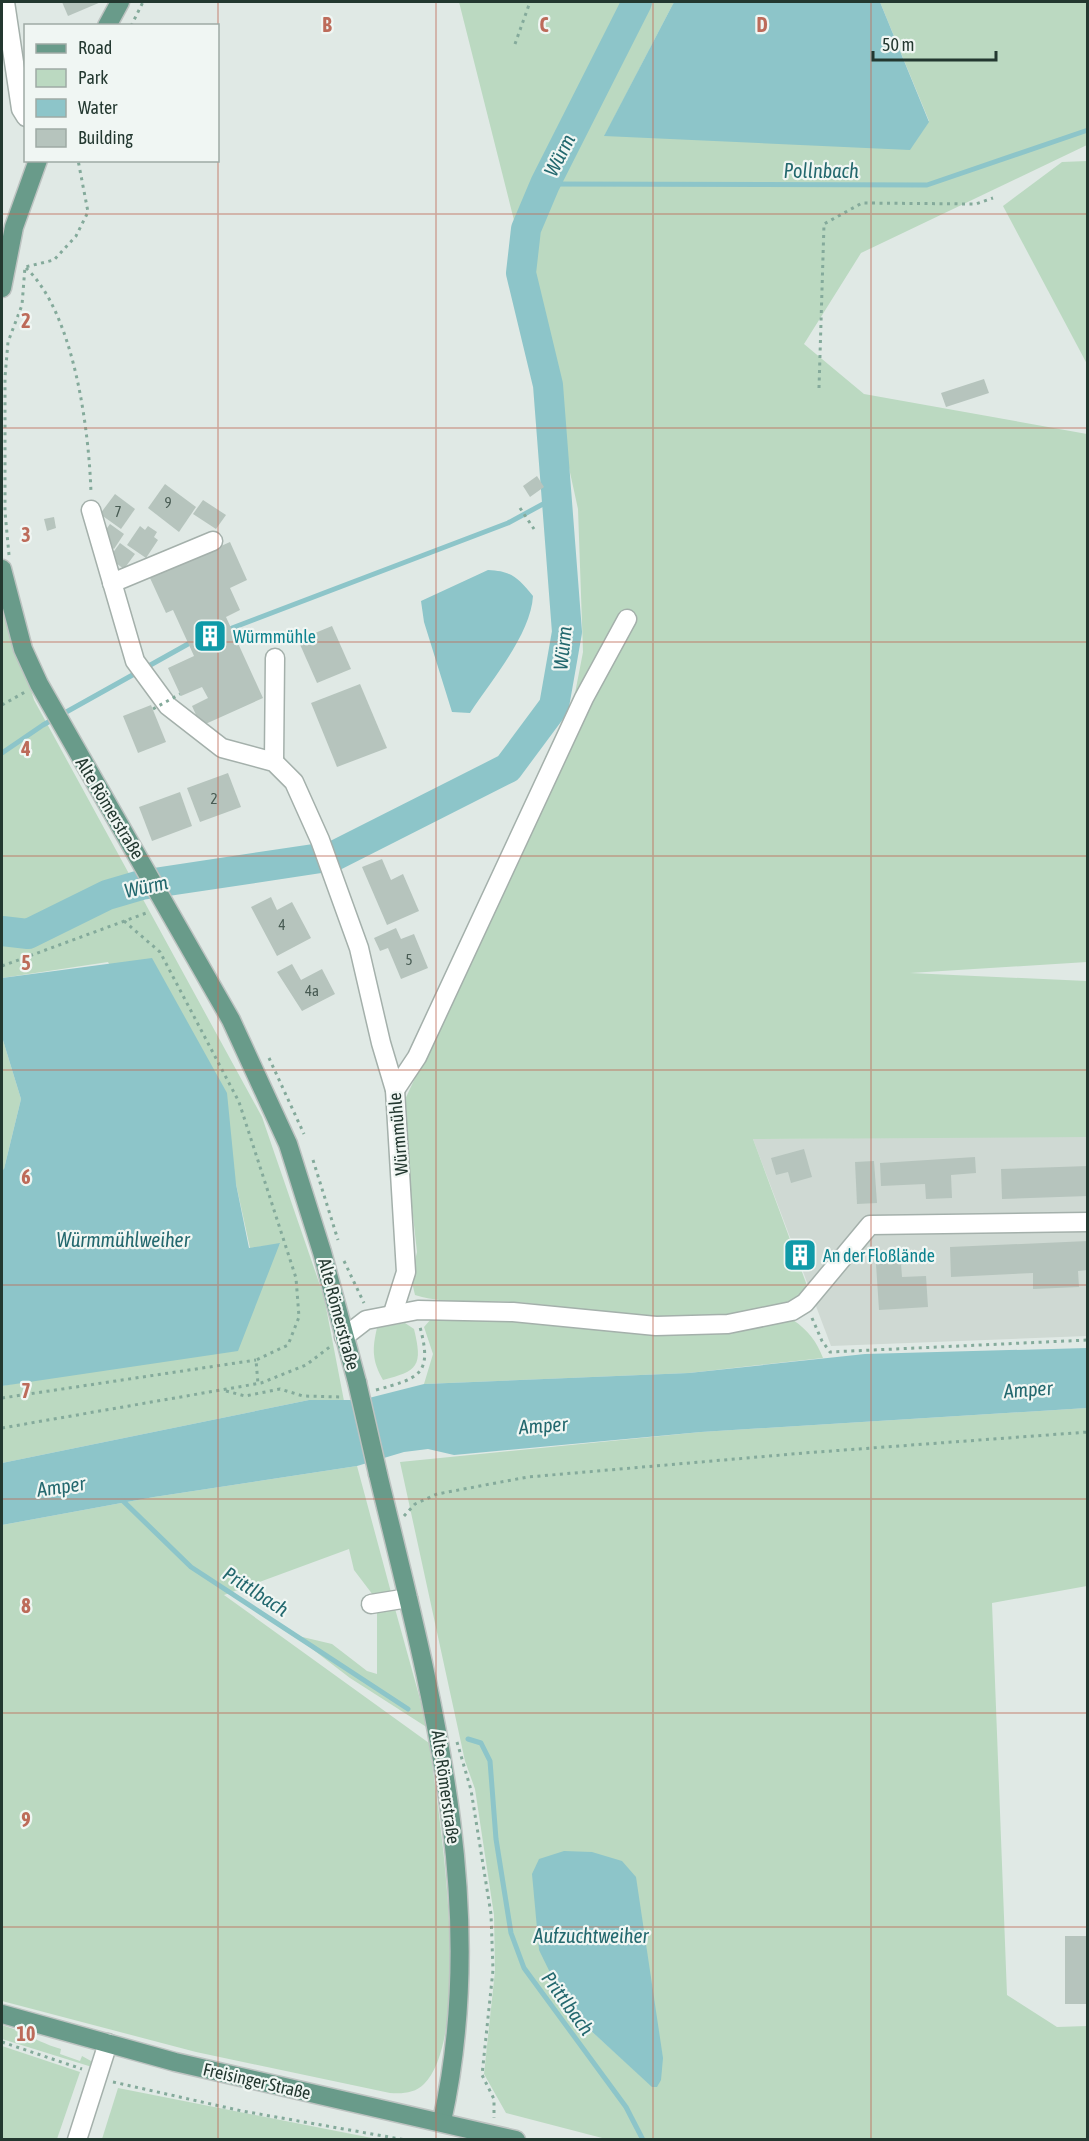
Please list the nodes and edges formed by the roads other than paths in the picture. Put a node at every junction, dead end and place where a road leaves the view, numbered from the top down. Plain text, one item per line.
1 (5, 2) edge
2 (120, 2) edge
3 (108, 24) edge
4 (24, 114) edge
5 (37, 162) edge
6 (8, 226) edge
7 (2, 288) edge
8 (91, 510) road end
9 (213, 541) dead end
10 (6, 566) edge
11 (111, 583) junction
12 (627, 618) dead end
13 (275, 658) dead end
14 (273, 762) junction
15 (395, 1090) junction
16 (1088, 1222) edge
17 (393, 1313) junction
18 (344, 1337) junction
19 (408, 1598) junction
20 (371, 1604) dead end
21 (2, 2014) edge
22 (108, 2043) junction
23 (442, 2121) junction
24 (77, 2139) edge
25 (516, 2139) edge

1 - 4 street
2 - 3 main road
5 - 6 main road
6 - 7 main road
8 - 11 street, Würmmühle
9 - 11 street
10 - 18 main road, Alte Römerstraße
11 - 14 street, Würmmühle
12 - 15 street
13 - 14 street
14 - 15 street, Würmmühle
15 - 17 street, Würmmühle
16 - 17 street
17 - 18 street
18 - 19 main road, Alte Römerstraße, bridge
19 - 20 street
19 - 23 main road, Alte Römerstraße
21 - 22 main road, Freisinger Straße
22 - 23 main road, Freisinger Straße
22 - 24 street
23 - 25 main road, Freisinger Straße

